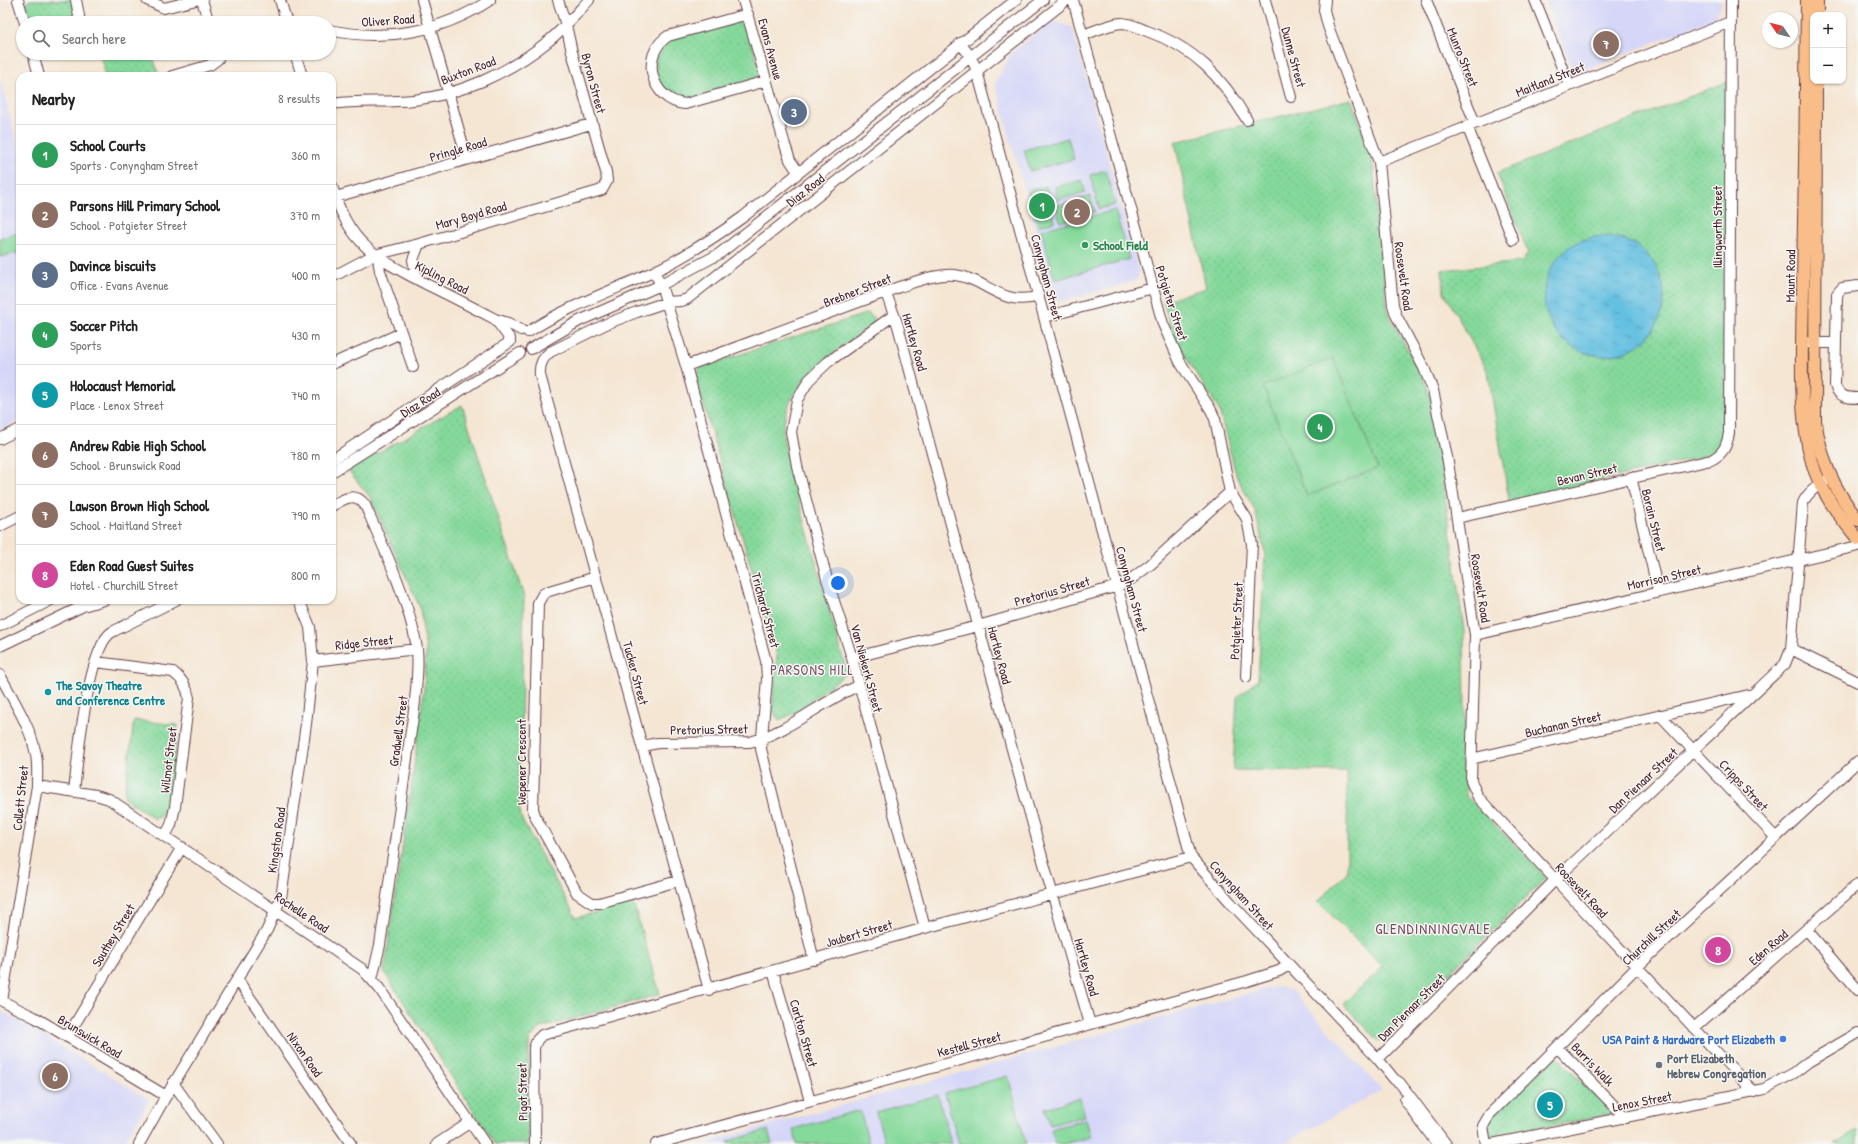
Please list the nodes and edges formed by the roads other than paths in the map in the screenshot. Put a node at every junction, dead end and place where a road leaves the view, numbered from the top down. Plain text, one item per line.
1 (18, 0) edge
2 (76, 0) edge
3 (147, 0) edge
4 (196, 0) edge
5 (202, 0) edge
6 (280, 0) edge
7 (422, 0) edge
8 (490, 0) edge
9 (558, 0) edge
10 (589, 0) edge
11 (743, 0) edge
12 (1016, 0) edge
13 (1043, 0) edge
14 (1066, 0) edge
15 (1073, 0) edge
16 (1265, 0) edge
17 (1325, 0) edge
18 (1426, 0) edge
19 (1535, 0) edge
20 (1731, 0) edge
21 (1807, 0) edge
22 (1817, 0) edge
23 (1817, 12) edge
24 (748, 14) junction
25 (23, 16) edge
26 (80, 16) edge
27 (207, 16) edge
28 (287, 16) edge
29 (1730, 22) junction
30 (566, 25) junction
31 (430, 28) junction
32 (336, 32) edge
33 (1083, 35) junction
34 (960, 43) junction
35 (971, 57) junction
36 (35, 60) edge
37 (214, 60) edge
38 (297, 60) edge
39 (977, 71) junction
40 (38, 72) edge
41 (186, 72) edge
42 (301, 72) edge
43 (766, 81) junction
44 (1816, 84) edge
45 (1569, 85) junction
46 (448, 93) junction
47 (1291, 97) dead end
48 (336, 104) edge
49 (1247, 120) dead end
50 (591, 124) junction
51 (1471, 125) junction
52 (1811, 141) junction
53 (467, 159) junction
54 (1379, 162) junction
55 (606, 172) joint
56 (798, 172) junction
57 (336, 197) edge
58 (336, 202) edge
59 (1513, 240) dead end
60 (419, 244) junction
61 (376, 256) junction
62 (654, 272) junction
63 (336, 275) edge
64 (417, 279) junction
65 (661, 285) junction
66 (1858, 286) edge
67 (1153, 288) junction
68 (886, 293) junction
69 (1039, 296) junction
70 (667, 302) junction
71 (894, 315) junction
72 (1045, 317) junction
73 (495, 319) junction
74 (525, 331) junction
75 (401, 333) junction
76 (508, 337) junction
77 (1808, 343) junction
78 (1836, 343) junction
79 (531, 349) junction
80 (520, 353) junction
81 (336, 362) edge
82 (541, 363) joint
83 (686, 366) junction
84 (413, 367) dead end
85 (1858, 398) edge
86 (16, 431) edge
87 (0, 439) edge
88 (1722, 452) joint
89 (336, 457) edge
90 (336, 469) edge
91 (1631, 477) junction
92 (1825, 480) junction
93 (1230, 492) junction
94 (336, 504) edge
95 (16, 518) edge
96 (1457, 518) junction
97 (1858, 520) edge
98 (0, 526) edge
99 (1858, 539) edge
100 (1858, 546) edge
101 (1798, 561) junction
102 (596, 577) junction
103 (1118, 586) junction
104 (1658, 591) junction
105 (43, 604) edge
106 (85, 604) edge
107 (91, 604) edge
108 (168, 604) edge
109 (301, 604) edge
110 (81, 607) junction
111 (0, 626) edge
112 (978, 626) junction
113 (1475, 635) junction
114 (0, 646) edge
115 (417, 649) junction
116 (1791, 649) junction
117 (852, 658) junction
118 (313, 660) junction
119 (96, 662) junction
120 (1246, 677) dead end
121 (1, 679) edge
122 (1858, 682) edge
123 (858, 686) junction
124 (1754, 694) junction
125 (1660, 715) junction
126 (760, 739) junction
127 (642, 746) junction
128 (1693, 750) junction
129 (1471, 759) junction
130 (1858, 761) edge
131 (37, 786) junction
132 (74, 792) junction
133 (165, 836) junction
134 (1776, 838) junction
135 (182, 847) junction
136 (1191, 857) junction
137 (1555, 880) junction
138 (678, 881) junction
139 (1858, 884) edge
140 (1052, 896) junction
141 (277, 911) junction
142 (925, 928) junction
143 (1807, 930) junction
144 (814, 960) junction
145 (1289, 965) junction
146 (1637, 968) junction
147 (773, 971) junction
148 (237, 979) junction
149 (372, 979) junction
150 (709, 990) junction
151 (1858, 990) edge
152 (1, 1000) edge
153 (1090, 1024) junction
154 (1694, 1028) junction
155 (1858, 1033) edge
156 (67, 1037) junction
157 (537, 1040) joint
158 (1858, 1040) edge
159 (1557, 1047) junction
160 (1378, 1059) junction
161 (1794, 1073) junction
162 (1394, 1079) junction
163 (173, 1083) junction
164 (1754, 1092) junction
165 (166, 1096) junction
166 (810, 1101) junction
167 (1626, 1118) junction
168 (469, 1122) junction
169 (139, 1144) edge
170 (216, 1144) edge
171 (351, 1144) edge
172 (437, 1144) edge
173 (485, 1144) edge
174 (535, 1144) edge
175 (656, 1144) edge
176 (1437, 1144) edge
177 (1446, 1144) edge
178 (1486, 1144) edge
179 (1492, 1144) edge

1 - 25 street
2 - 26 street
3 - 4 street
5 - 27 street
6 - 28 street
7 - 31 street
8 - 31 street, Oliver Road
9 - 30 street, Byron Street
10 - 30 street, Buxton Road
11 - 24 street, Evans Avenue
12 - 34 street, Diaz Road
13 - 35 street, Diaz Road
14 - 39 street, Diaz Road
15 - 33 street, Potgieter Street
16 - 47 street, Dunne Street
17 - 54 street, Roosevelt Road
18 - 51 street, Munro Street
19 - 45 street
20 - 29 street, Illingworth Street
21 - 52 main road, Mount Road
22 - 23 main road
24 - 43 street, Evans Avenue
24 - 43 street
29 - 45 street, Maitland Street
29 - 88 street, Illingworth Street
30 - 46 street, Buxton Road
30 - 50 street, Byron Street
31 - 32 street, Oliver Road
31 - 46 street
33 - 49 street
33 - 67 street, Potgieter Street
34 - 35 street, Conyngham Street
34 - 56 street, Diaz Road
35 - 39 street, Conyngham Street
35 - 65 street, Diaz Road
36 - 40 street
37 - 41 street
38 - 42 street
39 - 69 street, Conyngham Street
39 - 70 street, Diaz Road
43 - 56 street, Evans Avenue
44 - 52 main road, Mount Road
45 - 51 street, Maitland Street
46 - 48 street, Buxton Road
46 - 53 street
50 - 53 street, Pringle Road
50 - 55 street, Byron Street
51 - 54 street, Maitland Street
51 - 59 street, Munro Street
52 - 77 main road, Mount Road
53 - 57 street, Pringle Road
54 - 96 street, Roosevelt Road
55 - 60 street, Mary Boyd Road
56 - 62 street, Diaz Road
58 - 61 street, Kipling Road
60 - 61 street, Mary Boyd Road
60 - 64 street
61 - 63 street, Mary Boyd Road
61 - 64 street, Kipling Road
61 - 75 street, Kipling Road
62 - 65 street, Trichardt Street
62 - 74 street, Diaz Road
64 - 73 street, Kipling Road
65 - 70 street, Trichardt Street
65 - 79 street, Diaz Road
66 - 78 street
67 - 72 street
67 - 93 street, Potgieter Street
68 - 69 street, Brebner Street
68 - 71 street, Hartley Road
68 - 83 street, Brebner Street
69 - 72 street, Conyngham Street
70 - 82 street, Diaz Road
70 - 83 street, Trichardt Street
71 - 112 street, Hartley Road
71 - 117 street, Van Niekerk Street
72 - 103 street, Conyngham Street
73 - 74 street, Kipling Road
73 - 76 street, Kipling Road
74 - 76 street
74 - 79 street
75 - 81 street
75 - 84 street, Kipling Road
76 - 80 street
76 - 89 street, Diaz Road
77 - 78 street
77 - 92 main road, Mount Road
78 - 85 street
79 - 80 street
80 - 90 street, Diaz Road
82 - 102 street, Tucker Street
83 - 126 street, Trichardt Street
86 - 87 street
88 - 91 street, Bevan Street
91 - 96 street, Bevan Street
91 - 104 street, Borain Street
92 - 97 main road, Mount Road
92 - 99 main road, Mount Road
92 - 101 street, Dan Pienaar Street
93 - 103 street, Pretorius Street
93 - 120 street, Potgieter Street
94 - 115 street, Gradwell Street
95 - 98 street
96 - 113 street, Roosevelt Road
100 - 101 street, Morrison Street
101 - 104 street, Morrison Street
101 - 116 street, Dan Pienaar Street
102 - 127 street, Tucker Street
102 - 138 street, Wepener Crescent
103 - 112 street, Pretorius Street
103 - 136 street, Conyngham Street
104 - 113 street, Morrison Street
105 - 111 street
106 - 110 street
107 - 110 street
108 - 119 street
109 - 118 street, Kingston Road
110 - 114 street
112 - 117 street, Pretorius Street
112 - 140 street, Hartley Road
113 - 129 street, Roosevelt Road
115 - 118 street, Ridge Street
115 - 149 street, Gradwell Street
116 - 122 street
116 - 124 street, Dan Pienaar Street
117 - 123 street, Van Niekerk Street
118 - 141 street, Kingston Road
119 - 132 street
119 - 133 street, Wilmot Street
121 - 131 street, Collett Street
123 - 126 street, Pretorius Street
123 - 142 street, Van Niekerk Street
124 - 125 street, Buchanan Street
124 - 128 street, Dan Pienaar Street
125 - 128 street
125 - 129 street, Buchanan Street
126 - 127 street, Pretorius Street
126 - 144 street, Trichardt Street
127 - 138 street, Tucker Street
128 - 134 street, Cripps Street
128 - 137 street, Dan Pienaar Street
129 - 137 street, Roosevelt Road
130 - 134 street, Churchill Street
131 - 132 street, Rochelle Road
131 - 152 street, Collett Street
132 - 133 street, Rochelle Road
133 - 135 street, Rochelle Road
134 - 146 street, Churchill Street
135 - 141 street, Rochelle Road
135 - 156 street, Southey Street
136 - 140 street, Joubert Street
136 - 145 street, Conyngham Street
137 - 146 street, Roosevelt Road
137 - 160 street, Dan Pienaar Street
138 - 150 street, Tucker Street
139 - 143 street, Eden Road
140 - 142 street, Joubert Street
140 - 153 street, Hartley Road
141 - 148 street, Kingston Road
141 - 149 street, Rochelle Road
142 - 144 street, Joubert Street
143 - 151 street
143 - 154 street, Eden Road
144 - 147 street, Joubert Street
145 - 153 street, Kestell Street
145 - 160 street, Conyngham Street
146 - 154 street, Roosevelt Road
146 - 159 street, Churchill Street
147 - 150 street, Joubert Street
147 - 166 street, Carlton Street
148 - 163 street, Kingston Road
148 - 171 street, Nixon Road
149 - 168 street, Rochelle Road
150 - 157 street, Joubert Street
152 - 156 street, Brunswick Road
153 - 166 street, Kestell Street
154 - 164 street, Roosevelt Road
155 - 161 street, Lenox Street
156 - 165 street, Brunswick Road
157 - 174 street, Pigot Street
158 - 161 street, Lenox Street
159 - 167 street, Barris Walk
159 - 178 street, Churchill Street
160 - 162 street, Conyngham Street
161 - 164 street, Lenox Street
162 - 176 street, Conyngham Street
162 - 177 street, Conyngham Street
163 - 165 street, Kingston Road
163 - 170 street
164 - 167 street, Lenox Street
165 - 169 street, Kingston Road
166 - 175 street, Kestell Street
167 - 179 street, Lenox Street
168 - 172 street
168 - 173 street, Rochelle Road

